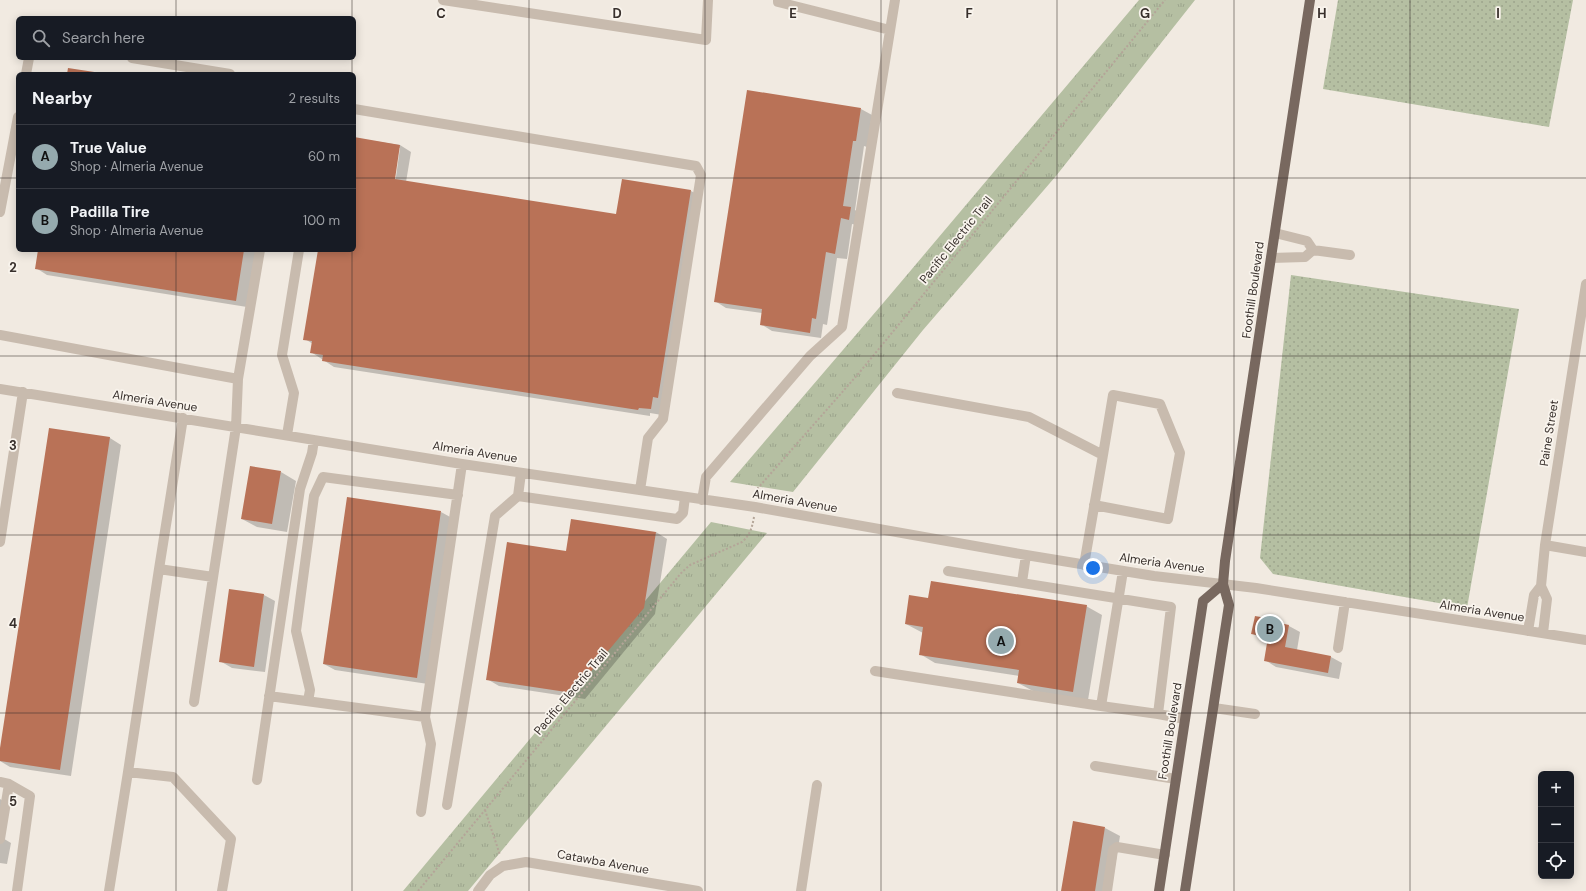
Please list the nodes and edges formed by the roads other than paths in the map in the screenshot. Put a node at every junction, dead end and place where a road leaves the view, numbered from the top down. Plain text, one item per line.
1 (443, 0) edge
2 (708, 0) edge
3 (778, 0) edge
4 (895, 0) edge
5 (1310, 0) edge
6 (890, 30) junction
7 (29, 60) edge
8 (144, 60) edge
9 (26, 72) edge
10 (218, 72) edge
11 (356, 109) edge
12 (16, 128) edge
13 (0, 212) edge
14 (1275, 233) junction
15 (1313, 250) junction
16 (260, 252) edge
17 (299, 252) edge
18 (1350, 255) dead end
19 (1271, 258) junction
20 (1586, 284) edge
21 (0, 335) edge
22 (238, 379) junction
23 (0, 388) edge
24 (23, 392) junction
25 (897, 393) dead end
26 (183, 418) junction
27 (236, 427) junction
28 (287, 435) junction
29 (314, 440) junction
30 (1103, 455) junction
31 (462, 464) junction
32 (521, 473) junction
33 (640, 490) junction
34 (458, 495) junction
35 (518, 496) junction
36 (685, 497) junction
37 (702, 500) junction
38 (1094, 505) junction
39 (0, 542) edge
40 (1545, 545) junction
41 (1586, 552) edge
42 (1026, 555) junction
43 (1084, 565) junction
44 (159, 569) junction
45 (948, 571) dead end
46 (1123, 571) junction
47 (213, 577) junction
48 (1022, 582) junction
49 (1223, 584) junction
50 (1541, 586) junction
51 (1119, 598) junction
52 (1345, 602) junction
53 (1528, 631) junction
54 (1543, 633) junction
55 (1586, 640) edge
56 (1338, 648) dead end
57 (874, 671) dead end
58 (270, 696) junction
59 (308, 701) junction
60 (194, 702) dead end
61 (1101, 706) junction
62 (1214, 708) junction
63 (1158, 714) junction
64 (1255, 714) dead end
65 (426, 717) junction
66 (1185, 719) junction
67 (1095, 766) dead end
68 (128, 772) junction
69 (1176, 779) junction
70 (257, 780) dead end
71 (4, 783) edge
72 (817, 785) dead end
73 (447, 805) dead end
74 (421, 812) dead end
75 (0, 839) edge
76 (1165, 855) junction
77 (17, 891) edge
78 (109, 891) edge
79 (222, 891) edge
80 (478, 891) edge
81 (698, 891) edge
82 (801, 891) edge
83 (1107, 891) edge
84 (1159, 891) edge
85 (1185, 891) edge

1 - 2 street
3 - 6 street
4 - 6 street
5 - 14 main road, Foothill Boulevard
6 - 37 street
7 - 9 street
8 - 10 street
11 - 33 street
12 - 13 street
14 - 15 street
14 - 19 main road, Foothill Boulevard
15 - 18 street
15 - 19 street
16 - 22 street
17 - 28 street
19 - 49 main road, Foothill Boulevard
20 - 40 street, Paine Street
21 - 22 street
22 - 27 street
23 - 24 street, Almeria Avenue
24 - 26 street, Almeria Avenue
24 - 39 street
25 - 30 street
26 - 27 street, Almeria Avenue
26 - 44 street
27 - 28 street, Almeria Avenue
27 - 47 street
28 - 29 street, Almeria Avenue
29 - 31 street, Almeria Avenue
29 - 58 street
30 - 38 street
30 - 38 street
31 - 32 street, Almeria Avenue
31 - 34 street
32 - 33 street, Almeria Avenue
32 - 35 street
33 - 36 street, Almeria Avenue
34 - 59 street
34 - 65 street
35 - 36 street
35 - 73 street
36 - 37 street, Almeria Avenue
37 - 42 street, Almeria Avenue
38 - 43 street
40 - 41 street
40 - 50 street, Paine Street
42 - 43 street, Almeria Avenue
42 - 48 street
43 - 46 street, Almeria Avenue
44 - 47 street
44 - 68 street
45 - 48 street
46 - 49 street, Almeria Avenue
46 - 51 street
47 - 60 street
48 - 51 street
49 - 52 street, Almeria Avenue
49 - 62 main road, Foothill Boulevard
49 - 66 main road, Foothill Boulevard
50 - 53 street, Paine Street
50 - 54 street, Paine Street
51 - 61 street
51 - 63 street
52 - 53 street, Almeria Avenue
52 - 56 street
53 - 54 street, Almeria Avenue
54 - 55 street, Almeria Avenue
57 - 61 street
58 - 59 street
58 - 70 street
59 - 65 street
61 - 63 street
62 - 64 street
62 - 85 main road, Foothill Boulevard
63 - 66 street
65 - 74 street
66 - 69 main road, Foothill Boulevard
67 - 69 street
68 - 78 street
68 - 79 street
69 - 76 main road, Foothill Boulevard
71 - 75 street
71 - 77 street
72 - 82 street
76 - 83 street
76 - 84 main road, Foothill Boulevard
80 - 81 street, Catawba Avenue

